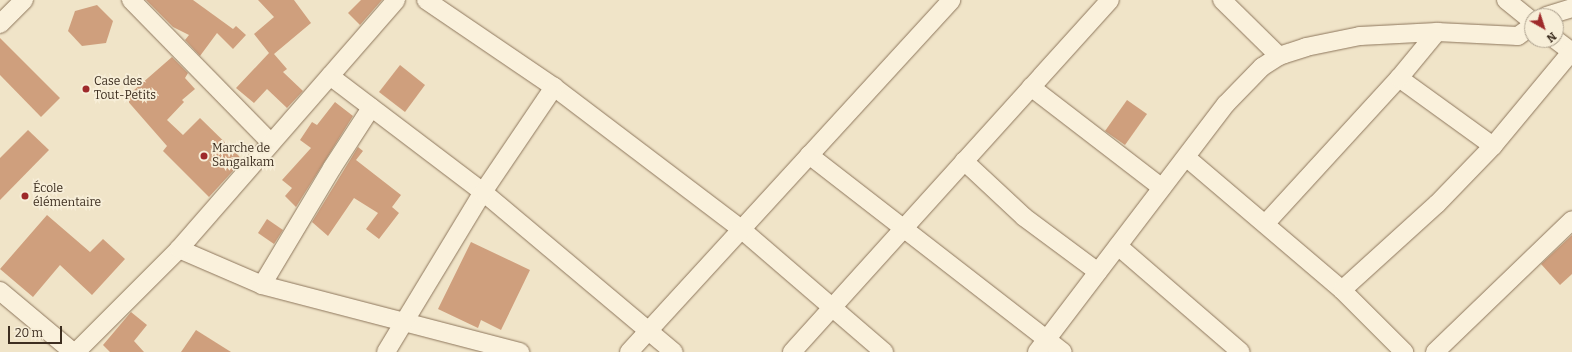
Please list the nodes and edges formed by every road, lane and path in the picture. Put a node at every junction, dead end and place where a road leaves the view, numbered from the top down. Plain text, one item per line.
1 (24, 0) edge
2 (131, 0) edge
3 (396, 0) edge
4 (426, 0) edge
5 (950, 0) edge
6 (1110, 0) edge
7 (1222, 0) edge
8 (1506, 0) edge
9 (1524, 15) edge
10 (0, 24) edge
11 (1438, 32) junction
12 (1524, 32) edge
13 (1571, 52) edge
14 (1280, 56) junction
15 (330, 76) junction
16 (1399, 78) junction
17 (554, 87) junction
18 (1031, 88) junction
19 (371, 108) junction
20 (271, 143) junction
21 (1493, 146) junction
22 (809, 155) junction
23 (1187, 158) junction
24 (964, 161) junction
25 (1162, 188) junction
26 (483, 192) junction
27 (1572, 222) edge
28 (1266, 223) junction
29 (904, 228) junction
30 (741, 229) junction
31 (1118, 246) junction
32 (179, 249) junction
33 (1098, 272) junction
34 (262, 284) junction
35 (1342, 290) junction
36 (0, 291) edge
37 (833, 308) junction
38 (406, 322) junction
39 (648, 330) junction
40 (1042, 346) edge
41 (74, 352) edge
42 (386, 352) edge
43 (520, 352) edge
44 (629, 352) edge
45 (674, 352) edge
46 (792, 352) edge
47 (884, 352) edge
48 (1063, 352) edge
49 (1241, 352) edge
50 (1404, 352) edge
51 (1435, 352) edge

1 - 10 street
2 - 20 street
3 - 15 street
4 - 17 street
5 - 22 street
6 - 18 street
7 - 14 street
8 - 9 street
11 - 12 street
11 - 14 street
11 - 16 street
13 - 21 street
14 - 23 street
15 - 19 street
15 - 20 street
16 - 21 street
16 - 28 street
17 - 26 street
17 - 30 street
18 - 24 street
18 - 25 street
19 - 26 street
19 - 34 street
20 - 32 street
21 - 35 street
22 - 29 street
22 - 30 street
23 - 25 street
23 - 28 street
24 - 29 street
24 - 33 street
25 - 31 street
26 - 38 street
26 - 39 street
27 - 51 street
28 - 35 street
29 - 37 street
29 - 40 street
30 - 37 street
30 - 39 street
31 - 33 street
31 - 49 street
32 - 34 street
32 - 41 street
33 - 40 street
34 - 38 street
35 - 50 street
36 - 41 street
37 - 46 street
37 - 47 street
38 - 42 street
38 - 43 street
39 - 44 street
39 - 45 street
40 - 48 street

